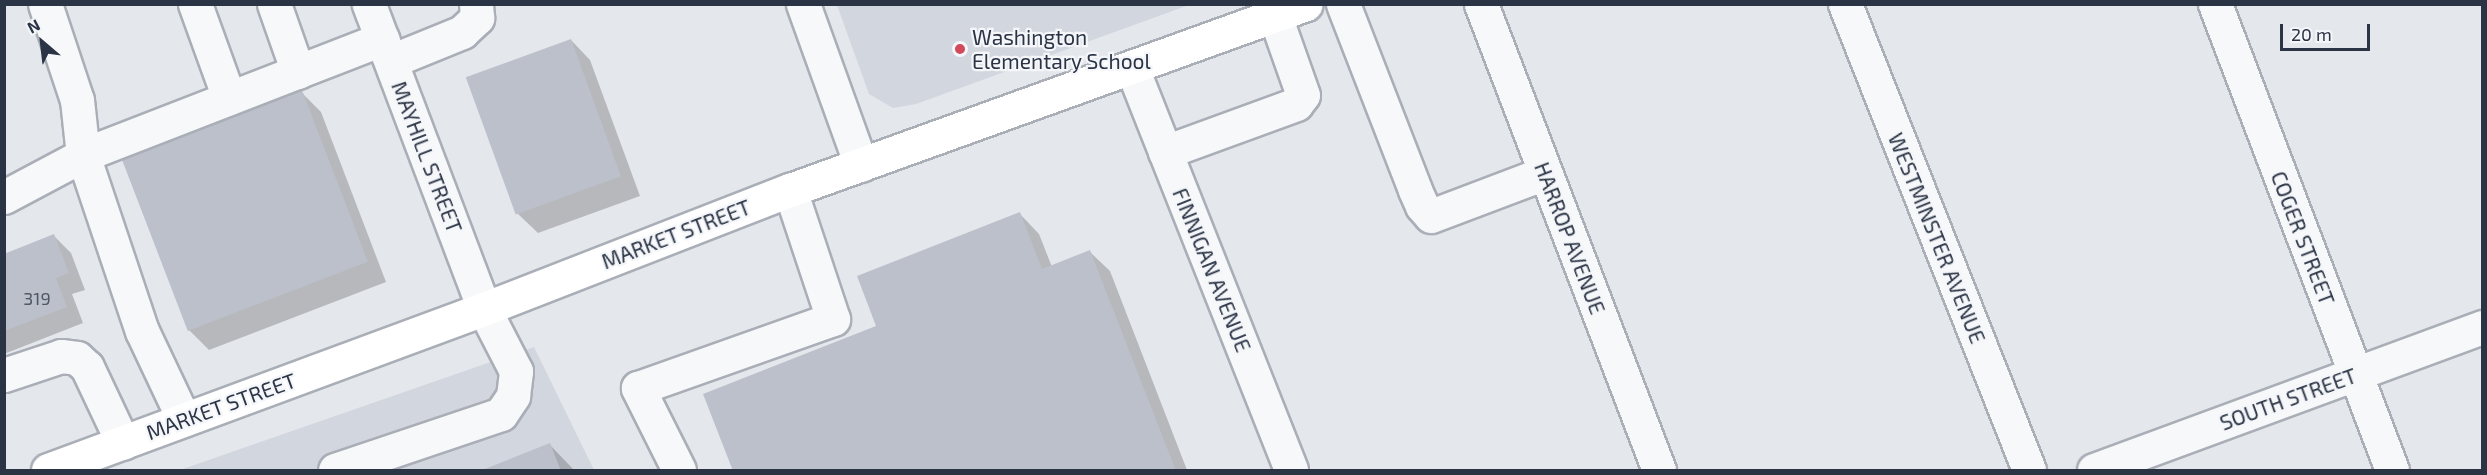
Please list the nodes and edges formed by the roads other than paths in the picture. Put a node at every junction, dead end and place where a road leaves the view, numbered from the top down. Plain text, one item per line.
1 (45, 4) edge
2 (195, 4) edge
3 (274, 4) edge
4 (369, 4) edge
5 (476, 4) edge
6 (803, 4) edge
7 (1306, 4) edge
8 (1343, 4) edge
9 (1481, 4) edge
10 (1845, 4) edge
11 (2215, 4) edge
12 (1275, 16) junction
13 (386, 50) junction
14 (1132, 69) junction
15 (298, 72) junction
16 (228, 98) junction
17 (1165, 152) junction
18 (83, 154) junction
19 (861, 165) junction
20 (1545, 172) junction
21 (790, 190) junction
22 (4, 197) edge
23 (484, 309) junction
24 (2482, 327) edge
25 (2355, 374) junction
26 (4, 375) edge
27 (184, 420) junction
28 (123, 443) junction
29 (48, 471) edge
30 (335, 471) edge
31 (679, 471) edge
32 (1291, 471) edge
33 (1659, 471) edge
34 (2029, 471) edge
35 (2094, 471) edge
36 (2392, 471) edge

1 - 18 street
2 - 16 street
3 - 15 street
4 - 13 street, MAYHILL STREET
5 - 13 street
6 - 19 street
7 - 12 main road, MARKET STREET
8 - 20 street
9 - 20 street, HARROP AVENUE
10 - 34 street, WESTMINSTER AVENUE
11 - 25 street, COGER STREET
12 - 14 main road, MARKET STREET
12 - 17 street
13 - 15 street
13 - 23 street, MAYHILL STREET
14 - 17 street, FINNIGAN AVENUE
14 - 19 main road, MARKET STREET
15 - 16 street
16 - 18 street
17 - 32 street, FINNIGAN AVENUE
18 - 22 street
18 - 27 street
19 - 21 main road, MARKET STREET
20 - 33 street, HARROP AVENUE
21 - 23 main road, MARKET STREET
21 - 31 street
23 - 27 main road, MARKET STREET
23 - 30 street, MAYHILL STREET
24 - 25 street, SOUTH STREET
25 - 35 street, SOUTH STREET
25 - 36 street, COGER STREET
26 - 28 street
27 - 28 main road, MARKET STREET
28 - 29 main road, MARKET STREET

